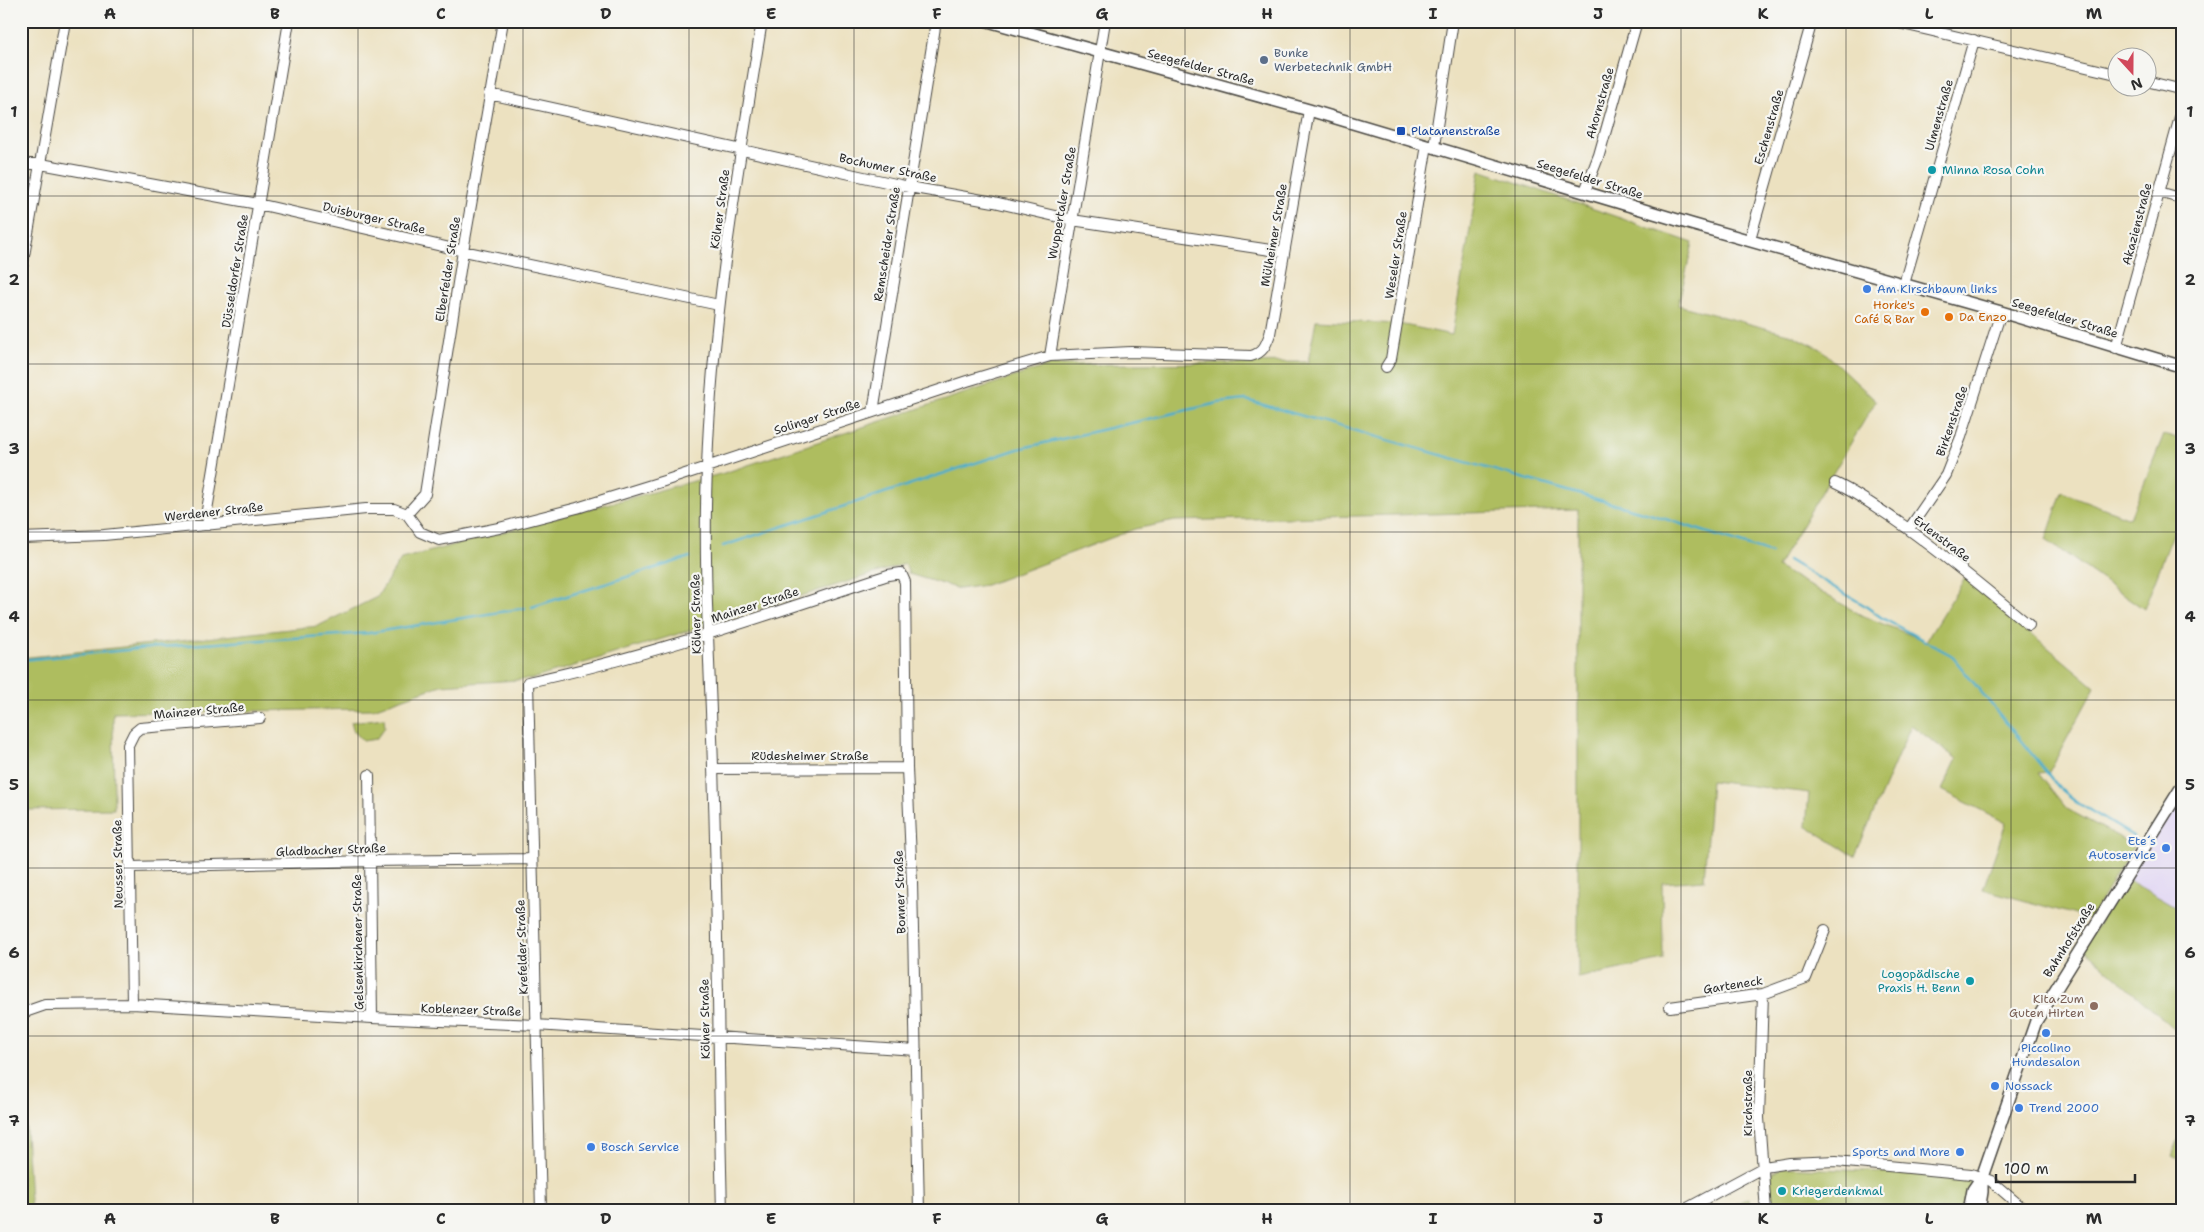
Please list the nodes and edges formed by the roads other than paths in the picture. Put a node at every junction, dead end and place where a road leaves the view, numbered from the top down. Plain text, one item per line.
1 (65, 21) edge
2 (288, 21) edge
3 (503, 21) edge
4 (762, 21) edge
5 (936, 21) edge
6 (988, 21) edge
7 (1105, 21) edge
8 (1453, 21) edge
9 (1636, 21) edge
10 (1812, 21) edge
11 (1890, 21) edge
12 (1974, 40) junction
13 (1100, 54) junction
14 (2106, 72) edge
15 (2156, 83) edge
16 (2183, 90) edge
17 (489, 94) junction
18 (2183, 106) edge
19 (1309, 110) junction
20 (1430, 146) junction
21 (741, 150) junction
22 (21, 164) edge
23 (41, 164) junction
24 (909, 187) junction
25 (1585, 191) junction
26 (2158, 192) junction
27 (2183, 199) edge
28 (258, 204) junction
29 (1072, 220) junction
30 (1750, 239) junction
31 (463, 251) junction
32 (1284, 252) junction
33 (21, 272) edge
34 (1904, 284) junction
35 (719, 305) junction
36 (2001, 312) junction
37 (2116, 348) junction
38 (1050, 356) junction
39 (1251, 356) joint
40 (1386, 367) dead end
41 (2183, 367) edge
42 (873, 412) junction
43 (707, 468) junction
44 (1835, 483) dead end
45 (407, 514) junction
46 (208, 525) junction
47 (1909, 529) junction
48 (21, 538) edge
49 (901, 573) joint
50 (2029, 625) dead end
51 (708, 634) junction
52 (528, 682) joint
53 (260, 718) dead end
54 (140, 728) joint
55 (907, 768) junction
56 (713, 769) junction
57 (369, 774) dead end
58 (2183, 785) edge
59 (531, 859) junction
60 (370, 861) junction
61 (130, 867) junction
62 (1825, 930) dead end
63 (1763, 994) junction
64 (132, 1004) junction
65 (1670, 1007) dead end
66 (25, 1012) dead end
67 (372, 1018) junction
68 (536, 1025) junction
69 (718, 1036) junction
70 (916, 1050) junction
71 (1764, 1167) junction
72 (1982, 1177) junction
73 (541, 1211) edge
74 (722, 1211) edge
75 (919, 1211) edge
76 (1682, 1211) edge
77 (1766, 1211) edge
78 (1969, 1211) edge
79 (1978, 1211) edge
80 (2026, 1211) edge

1 - 23 street
2 - 28 street, Düsseldorfer Straße
3 - 17 street, Elberfelder Straße
4 - 21 street, Kölner Straße
5 - 24 street, Remscheider Straße
6 - 13 street, Seegefelder Straße
7 - 13 street, Wuppertaler Straße
8 - 20 street
9 - 25 street, Ahornstraße
10 - 30 street, Eschenstraße
11 - 12 street
12 - 14 street
12 - 34 street, Ulmenstraße
13 - 19 street, Seegefelder Straße
13 - 29 street, Wuppertaler Straße
15 - 16 street
17 - 21 street, Bochumer Straße
17 - 31 street, Elberfelder Straße
18 - 26 street, Akazienstraße
19 - 20 street, Seegefelder Straße
19 - 32 street, Mülheimer Straße
20 - 25 street, Seegefelder Straße
20 - 40 street, Weseler Straße
21 - 24 street, Bochumer Straße
21 - 35 street, Kölner Straße
22 - 23 street, Duisburger Straße
23 - 28 street, Duisburger Straße
23 - 33 street
24 - 29 street, Bochumer Straße
24 - 42 street, Remscheider Straße
25 - 30 street, Seegefelder Straße
26 - 27 street
26 - 37 street, Akazienstraße
28 - 31 street, Duisburger Straße
28 - 46 street, Düsseldorfer Straße
29 - 32 street, Bochumer Straße
29 - 38 street, Wuppertaler Straße
30 - 34 street, Seegefelder Straße
31 - 35 street, Duisburger Straße
31 - 45 street, Elberfelder Straße
32 - 39 street, Mülheimer Straße
34 - 36 street, Seegefelder Straße
35 - 43 street, Kölner Straße
36 - 37 street, Seegefelder Straße
36 - 47 street, Birkenstraße
37 - 41 street, Seegefelder Straße
38 - 39 street, Solinger Straße
38 - 42 street, Solinger Straße
42 - 43 street, Solinger Straße
43 - 45 street, Solinger Straße
43 - 51 street, Kölner Straße
44 - 47 street, Erlenstraße
45 - 46 street, Werdener Straße
46 - 48 street, Werdener Straße
47 - 50 street, Erlenstraße
49 - 51 street, Mainzer Straße
49 - 55 street, Bonner Straße
51 - 52 street, Mainzer Straße
51 - 56 street, Kölner Straße
52 - 59 street, Krefelder Straße
53 - 54 street, Mainzer Straße
54 - 61 street, Neusser Straße
55 - 56 street, Rüdesheimer Straße
55 - 70 street, Bonner Straße
56 - 69 street, Kölner Straße
57 - 60 street, Gelsenkirchener Straße
58 - 72 street, Bahnhofstraße
59 - 60 street, Gladbacher Straße
59 - 68 street, Krefelder Straße
60 - 61 street, Gladbacher Straße
60 - 67 street, Gelsenkirchener Straße
61 - 64 street, Neusser Straße
62 - 63 street, Garteneck
63 - 65 street, Garteneck
63 - 71 street, Kirchstraße
64 - 66 street, Koblenzer Straße
64 - 67 street, Koblenzer Straße
67 - 68 street, Koblenzer Straße
68 - 69 street, Koblenzer Straße
68 - 73 street, Krefelder Straße
69 - 70 street, Koblenzer Straße
69 - 74 street, Kölner Straße
70 - 75 street, Bonner Straße
71 - 72 street
71 - 76 street
71 - 77 street, Kirchstraße
72 - 78 street, Bahnhofstraße
72 - 79 street, Bahnhofstraße
72 - 80 street

